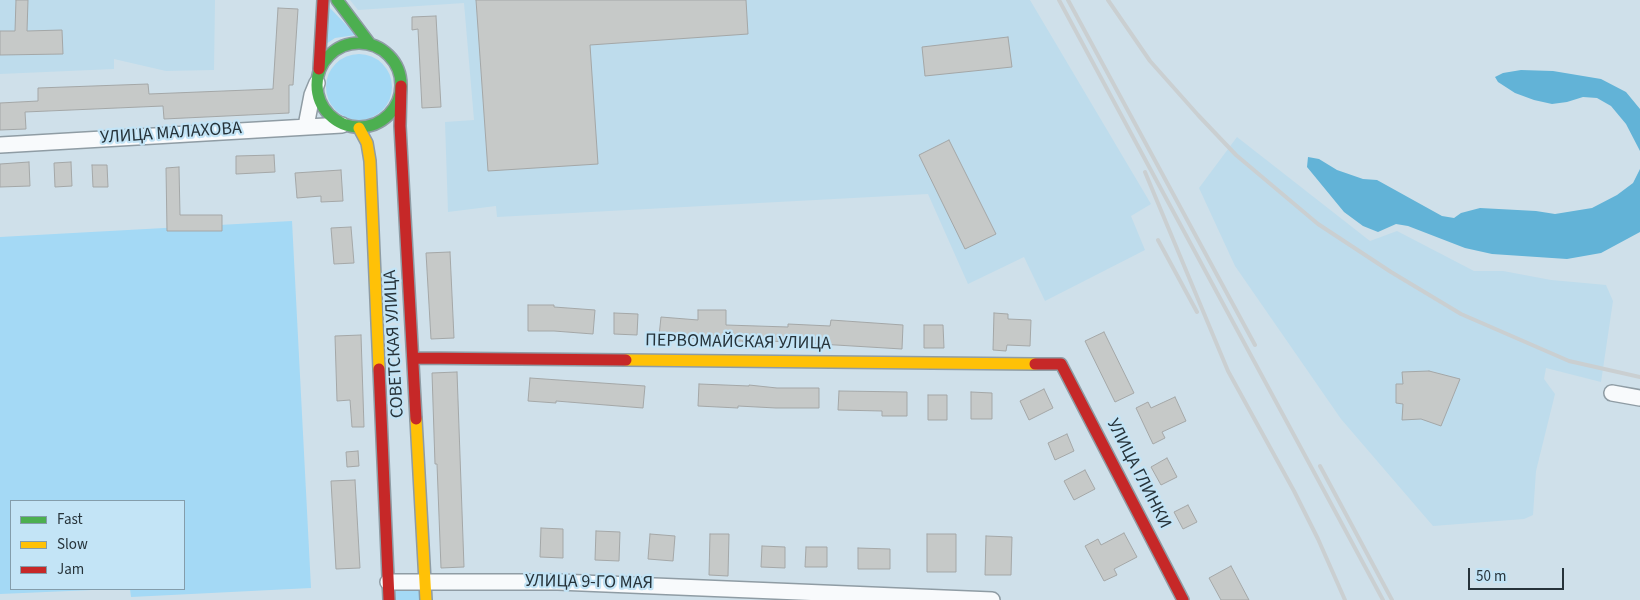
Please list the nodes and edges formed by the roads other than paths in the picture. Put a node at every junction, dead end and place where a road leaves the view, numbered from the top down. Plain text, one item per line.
1 (323, 0) edge
2 (337, 0) edge
3 (370, 44) junction
4 (318, 76) junction
5 (401, 86) junction
6 (342, 124) junction
7 (306, 126) junction
8 (359, 128) junction
9 (0, 145) edge
10 (414, 358) junction
11 (1061, 364) joint
12 (1612, 393) dead end
13 (1640, 398) edge
14 (388, 582) junction
15 (425, 582) junction
16 (679, 593) edge
17 (390, 600) edge
18 (426, 600) edge
19 (992, 600) edge
20 (1183, 600) edge

1 - 4 main road
2 - 3 main road, СОВЕТСКАЯ УЛИЦА
3 - 4 main road
3 - 5 main road, СОВЕТСКАЯ УЛИЦА
4 - 6 main road
4 - 7 street
5 - 8 main road
5 - 10 main road, СОВЕТСКАЯ УЛИЦА
6 - 7 street, УЛИЦА МАЛАХОВА
6 - 8 main road
7 - 9 street, УЛИЦА МАЛАХОВА
8 - 14 main road, СОВЕТСКАЯ УЛИЦА
10 - 11 main road, ПЕРВОМАЙСКАЯ УЛИЦА
10 - 15 main road, СОВЕТСКАЯ УЛИЦА
11 - 20 main road, УЛИЦА ГЛИНКИ
12 - 13 street
14 - 15 street, УЛИЦА 9-ГО МАЯ
14 - 17 main road, СОВЕТСКАЯ УЛИЦА
15 - 16 street, УЛИЦА 9-ГО МАЯ
15 - 18 main road, СОВЕТСКАЯ УЛИЦА
16 - 19 street, УЛИЦА 9-ГО МАЯ

